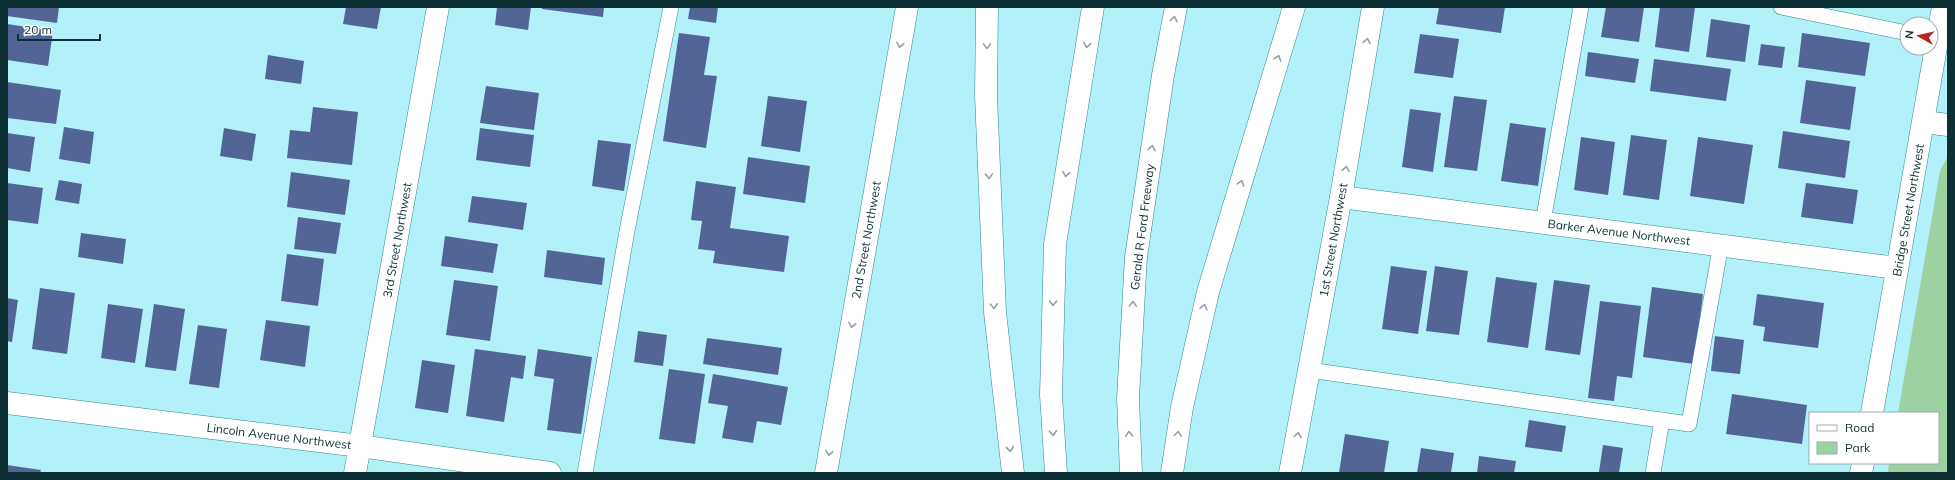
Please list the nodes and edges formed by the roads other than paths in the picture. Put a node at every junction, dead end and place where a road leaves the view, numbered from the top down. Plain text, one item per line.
1 (438, 7) edge
2 (671, 7) edge
3 (907, 7) edge
4 (987, 7) edge
5 (1094, 7) edge
6 (1176, 7) edge
7 (1294, 7) edge
8 (1373, 7) edge
9 (1581, 7) edge
10 (1781, 7) edge
11 (1943, 7) edge
12 (1939, 20) edge
13 (1899, 31) edge
14 (1932, 56) edge
15 (1924, 122) junction
16 (1948, 125) edge
17 (1341, 197) junction
18 (1543, 222) junction
19 (1721, 244) junction
20 (1897, 268) junction
21 (1309, 370) junction
22 (7, 403) edge
23 (1872, 412) edge
24 (1662, 420) junction
25 (360, 446) junction
26 (356, 473) edge
27 (550, 473) edge
28 (585, 473) edge
29 (826, 473) edge
30 (1013, 473) edge
31 (1056, 473) edge
32 (1131, 473) edge
33 (1172, 473) edge
34 (1290, 473) edge
35 (1653, 473) edge

1 - 25 main road, 3rd Street Northwest
2 - 28 lane
3 -> 29 main road, 2nd Street Northwest
4 -> 30 main road
5 -> 31 main road
32 -> 6 main road, Gerald R Ford Freeway
33 -> 7 main road
17 -> 8 main road, 1st Street Northwest
9 - 18 lane
10 - 13 lane
11 - 12 main road, Bridge Street Northwest
14 - 15 main road, Bridge Street Northwest
15 - 16 main road
15 - 20 main road, Bridge Street Northwest
17 - 18 main road, Barker Avenue Northwest
17 - 21 main road, 1st Street Northwest
18 - 19 main road, Barker Avenue Northwest
19 - 20 main road, Barker Avenue Northwest
19 - 24 lane
20 - 23 main road, Bridge Street Northwest
21 - 24 lane
34 -> 21 main road, 1st Street Northwest
22 - 25 main road, Lincoln Avenue Northwest
24 - 35 lane
25 - 26 main road, 3rd Street Northwest
25 - 27 main road, Lincoln Avenue Northwest

